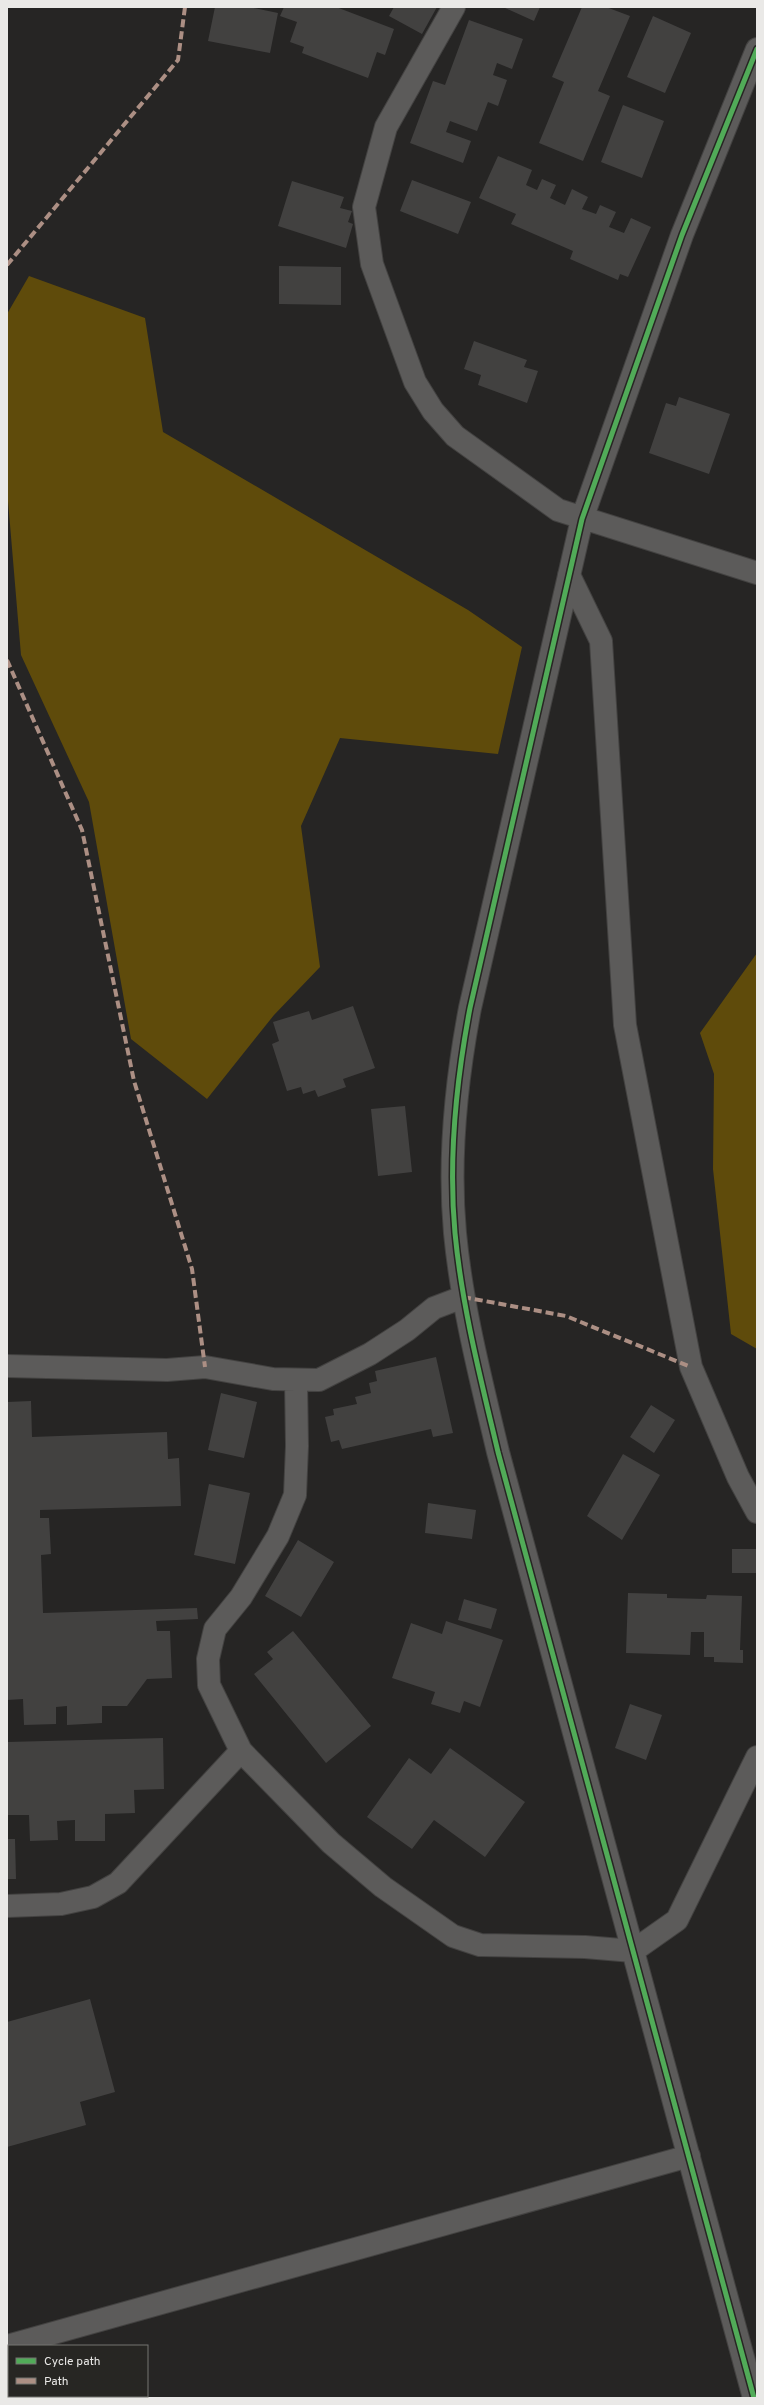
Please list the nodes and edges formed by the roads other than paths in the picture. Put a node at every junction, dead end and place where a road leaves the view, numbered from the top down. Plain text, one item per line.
1 (454, 7) edge
2 (757, 49) edge
3 (582, 519) junction
4 (757, 573) edge
5 (569, 575) junction
6 (463, 1296) junction
7 (7, 1366) edge
8 (296, 1380) junction
9 (757, 1512) edge
10 (242, 1751) junction
11 (757, 1757) edge
12 (7, 1906) edge
13 (633, 1951) junction
14 (689, 2156) junction
15 (11, 2345) edge
16 (754, 2398) edge

1 - 3 street
2 - 3 street
3 - 4 street
3 - 5 street
5 - 6 street
5 - 9 street
6 - 8 street
6 - 13 street
7 - 8 street
8 - 10 street
10 - 12 street
10 - 13 street
11 - 13 street
13 - 14 street
14 - 15 street
14 - 16 street

